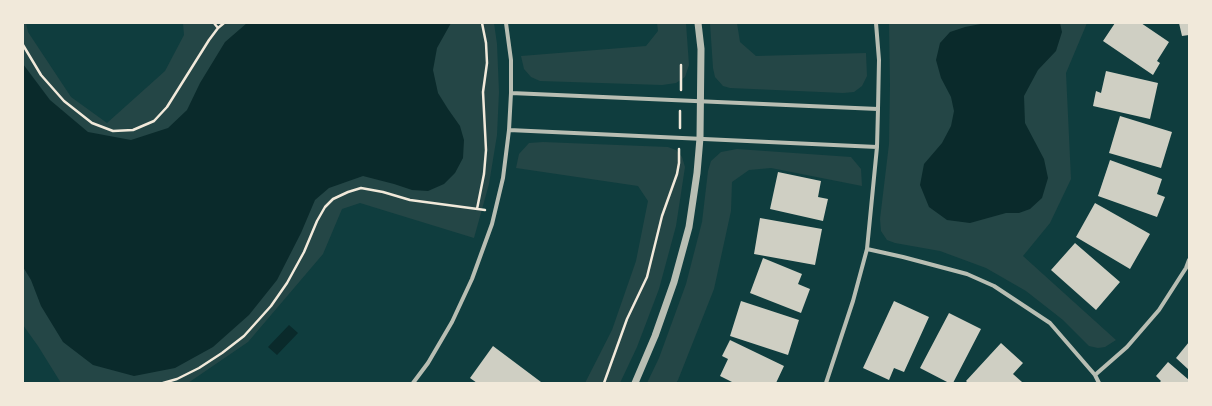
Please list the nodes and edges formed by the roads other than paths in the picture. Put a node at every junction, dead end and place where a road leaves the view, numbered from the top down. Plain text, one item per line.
1 (506, 23) edge
2 (698, 23) edge
3 (876, 23) edge
4 (511, 93) junction
5 (701, 101) junction
6 (878, 109) junction
7 (509, 130) junction
8 (700, 138) junction
9 (877, 147) junction
10 (867, 249) junction
11 (1189, 260) edge
12 (1095, 375) junction
13 (414, 383) edge
14 (634, 383) edge
15 (826, 383) edge
16 (1099, 383) edge

1 - 4 street
2 - 5 street
3 - 6 street
4 - 5 street
4 - 7 street
5 - 6 street
5 - 8 street
6 - 9 street
7 - 8 street
7 - 13 street
8 - 9 street
8 - 14 street
9 - 10 street
10 - 12 street
10 - 15 street
11 - 12 street
12 - 16 street

